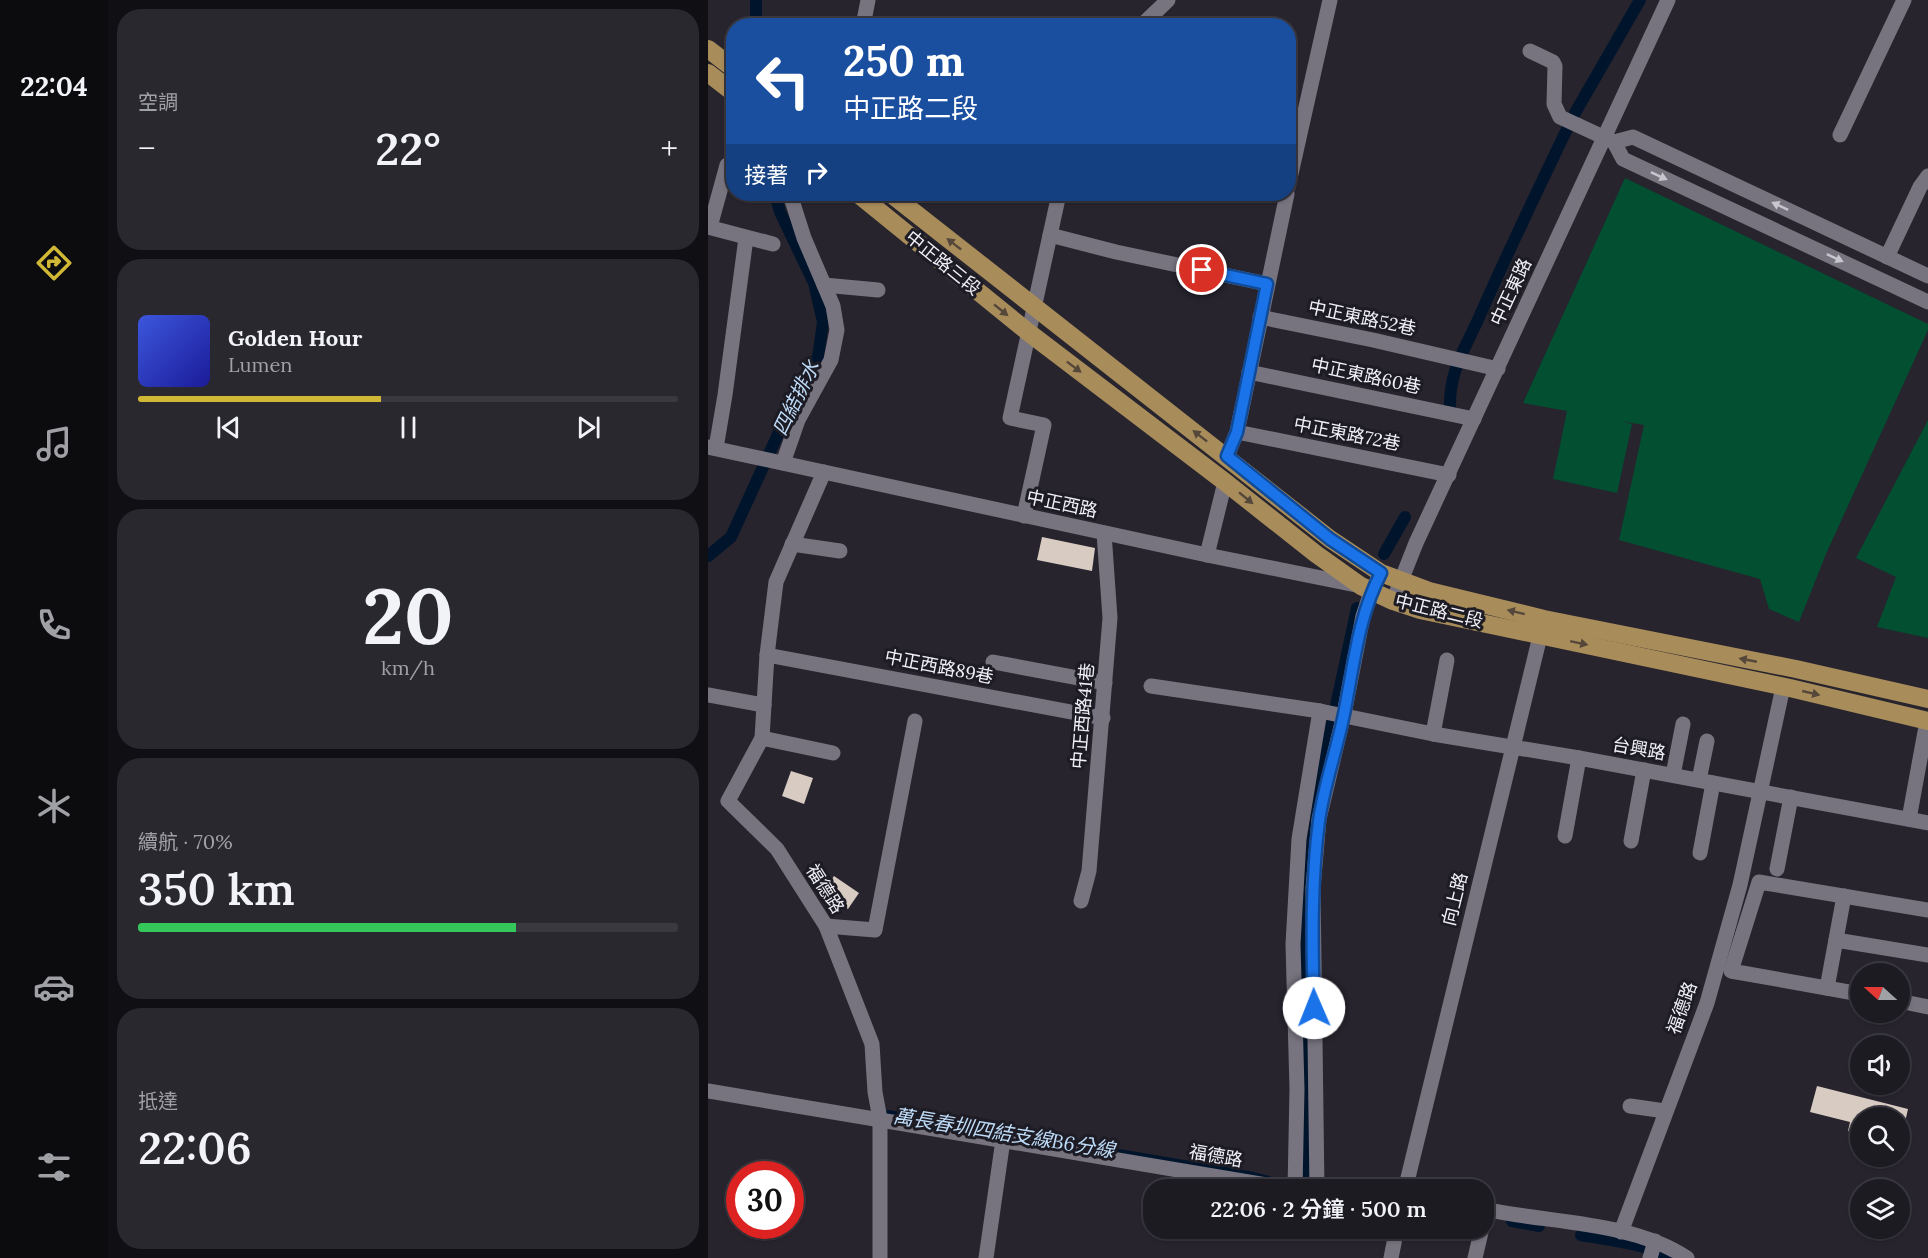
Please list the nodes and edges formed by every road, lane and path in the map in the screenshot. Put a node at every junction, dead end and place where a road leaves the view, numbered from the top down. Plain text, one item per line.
1 (868, 0) edge
2 (1168, 0) edge
3 (1330, 0) edge
4 (1667, 0) edge
5 (1904, 0) edge
6 (865, 18) edge
7 (1149, 18) edge
8 (708, 49) edge
9 (1530, 51) dead end
10 (726, 63) edge
11 (708, 73) edge
12 (726, 87) edge
13 (1840, 135) dead end
14 (1609, 140) junction
15 (1296, 151) edge
16 (726, 168) edge
17 (1928, 176) edge
18 (792, 201) edge
19 (867, 201) edge
20 (900, 201) edge
21 (1057, 201) edge
22 (1285, 201) edge
23 (709, 227) edge
24 (1050, 235) junction
25 (746, 238) junction
26 (773, 244) dead end
27 (1887, 256) junction
28 (1928, 276) edge
29 (1267, 284) junction
30 (824, 285) junction
31 (878, 290) dead end
32 (1928, 302) edge
33 (1033, 306) junction
34 (1260, 317) junction
35 (1028, 332) junction
36 (1498, 369) junction
37 (1249, 372) junction
38 (1474, 419) junction
39 (1237, 432) junction
40 (712, 447) edge
41 (1227, 456) junction
42 (783, 463) junction
43 (824, 472) junction
44 (1449, 475) junction
45 (1225, 482) junction
46 (1024, 516) junction
47 (1104, 533) junction
48 (792, 544) junction
49 (840, 552) dead end
50 (1207, 555) junction
51 (1381, 573) junction
52 (1400, 581) junction
53 (1366, 589) junction
54 (1393, 601) junction
55 (1542, 627) junction
56 (767, 655) junction
57 (1447, 660) dead end
58 (993, 662) dead end
59 (1105, 683) junction
60 (1151, 686) dead end
61 (1783, 687) junction
62 (708, 694) edge
63 (1928, 699) edge
64 (764, 705) junction
65 (1320, 711) junction
66 (1344, 714) junction
67 (1103, 718) junction
68 (915, 721) dead end
69 (1927, 721) edge
70 (1683, 724) dead end
71 (1432, 734) junction
72 (762, 738) junction
73 (1707, 741) dead end
74 (1512, 746) junction
75 (833, 753) dead end
76 (1579, 758) junction
77 (1644, 770) junction
78 (1673, 776) junction
79 (1706, 782) junction
80 (1760, 792) junction
81 (1791, 797) junction
82 (1909, 819) junction
83 (1928, 823) edge
84 (1565, 836) dead end
85 (1631, 841) dead end
86 (1700, 853) dead end
87 (1777, 869) dead end
88 (1844, 896) junction
89 (1081, 901) dead end
90 (1928, 910) edge
91 (826, 926) junction
92 (1836, 940) junction
93 (1928, 955) edge
94 (1827, 988) junction
95 (1850, 992) edge
96 (1910, 1003) edge
97 (1928, 1006) edge
98 (708, 1091) edge
99 (1630, 1106) dead end
100 (1665, 1111) junction
101 (880, 1119) junction
102 (1003, 1140) junction
103 (1236, 1179) edge
104 (1296, 1179) edge
105 (1317, 1179) edge
106 (1408, 1179) edge
107 (1494, 1214) edge
108 (1621, 1232) junction
109 (1394, 1239) edge
110 (1479, 1239) edge
111 (1652, 1251) edge
112 (880, 1258) edge
113 (986, 1258) edge
114 (1391, 1258) edge
115 (1475, 1258) edge
116 (1687, 1258) edge

1 - 6 street
2 - 7 street
3 - 15 street
4 - 14 street, 中正東路
5 - 13 street
8 - 10 main road
9 - 14 street
11 - 12 main road
27 -> 14 street
14 -> 32 street
14 - 36 street, 中正東路
16 - 23 street
17 - 27 street
18 - 30 street
19 -> 35 main road, 中正路三段
33 -> 20 main road, 中正路三段
21 - 24 street
22 - 29 street
23 - 25 street
24 - 29 street
24 - 33 street
25 - 26 street
25 - 40 street
27 - 28 street
29 - 34 street
30 - 31 street
30 - 42 street
33 - 35 street
41 -> 33 main road, 中正路二段
34 - 36 street, 中正東路52巷
34 - 37 street
35 -> 45 main road, 中正路二段
35 - 46 street
36 - 38 street, 中正東路
37 - 38 street, 中正東路60巷
37 - 39 street
38 - 44 street, 中正東路
39 - 41 street
39 - 44 street, 中正東路72巷
40 - 42 street, 中正西路
41 - 51 main road, 中正路二段
42 - 43 street, 中正西路
43 - 46 street, 中正西路
43 - 48 street
44 - 52 street, 中正東路
45 - 50 street
45 -> 53 main road, 中正路二段
46 - 47 street, 中正西路
47 - 50 street, 中正西路
47 - 59 street, 中正西路41巷
48 - 49 street
48 - 56 street
50 - 53 street, 中正西路
51 - 52 main road, 中正路二段
51 - 53 street
52 - 54 street, 中正東路
55 -> 52 main road, 中正路二段
53 - 54 main road, 中正路二段
53 - 66 street
54 - 55 main road, 中正路二段
55 -> 61 main road, 中正路二段
63 -> 55 main road, 中正路二段
55 - 74 street, 向上路
56 - 64 street
56 - 67 street, 中正西路89巷
57 - 71 street
58 - 59 street
59 - 67 street, 中正西路41巷
60 - 65 street, 台興路
61 -> 69 main road, 中正路二段
61 - 80 street, 福德路
62 - 64 street
64 - 72 street, 福德路
65 - 66 street, 台興路
65 - 104 street
66 - 71 street, 台興路
66 - 105 street
67 - 89 street, 中正西路41巷
68 - 91 street
69 - 82 street
70 - 78 street
71 - 74 street, 台興路
72 - 75 street
72 - 91 street, 福德路
73 - 79 street
74 - 76 street, 台興路
74 - 106 street, 向上路
76 - 77 street, 台興路
76 - 84 street
77 - 78 street, 台興路
77 - 85 street
78 - 79 street, 台興路
79 - 80 street, 台興路
79 - 86 street
80 - 81 street, 台興路
80 - 100 street, 福德路
81 - 82 street, 台興路
81 - 87 street
82 - 83 street, 台興路
88 - 90 street
88 - 92 street
88 - 94 street
91 - 101 street, 福德路
92 - 93 street
92 - 94 street
94 - 95 street
96 - 97 street
98 - 101 street, 福德路
99 - 100 street
100 - 108 street, 福德路
101 - 102 street, 福德路
101 - 112 street, 福德路
102 - 103 street, 福德路
102 - 113 street
107 - 108 street
108 - 111 street
109 - 114 street
110 - 115 street
111 - 116 street

